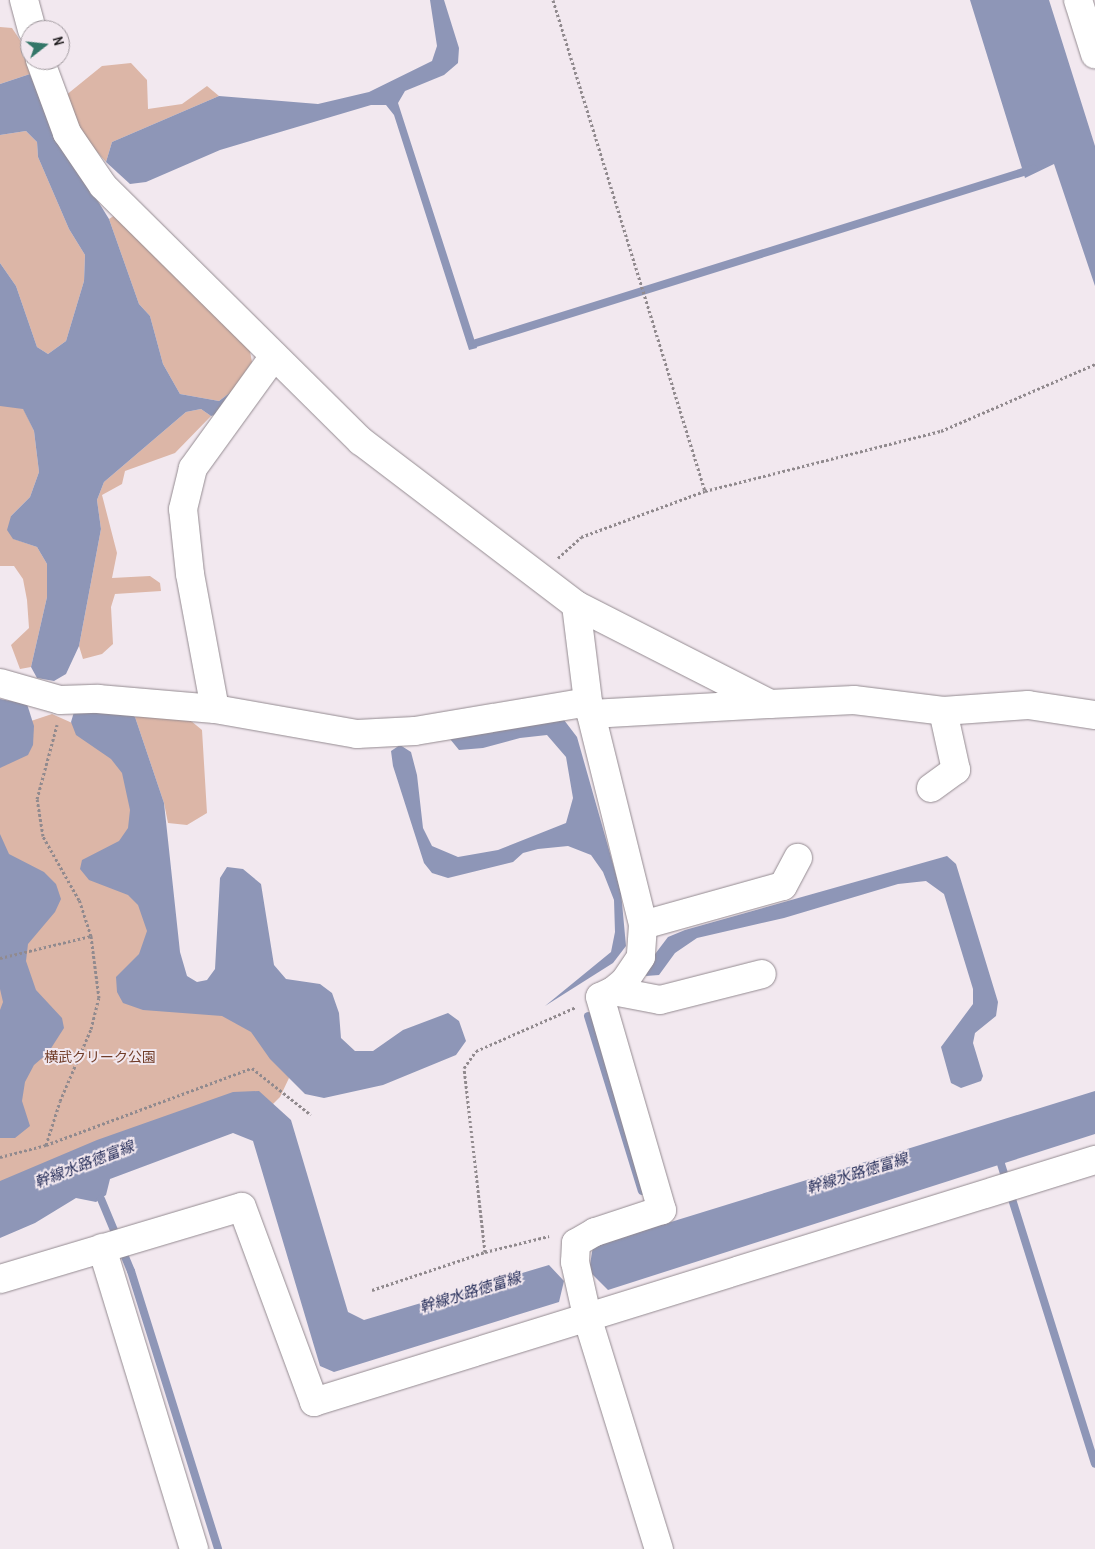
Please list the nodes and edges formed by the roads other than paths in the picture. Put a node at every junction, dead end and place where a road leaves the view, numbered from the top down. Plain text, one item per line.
1 (24, 0) edge
2 (1078, 0) edge
3 (29, 20) edge
4 (1095, 54) edge
5 (44, 70) edge
6 (274, 356) junction
7 (576, 605) junction
8 (0, 683) edge
9 (770, 704) junction
10 (590, 708) junction
11 (215, 709) junction
12 (942, 711) junction
13 (1095, 715) edge
14 (931, 788) dead end
15 (798, 858) dead end
16 (643, 925) junction
17 (762, 974) dead end
18 (606, 994) junction
19 (1095, 1160) edge
20 (102, 1248) junction
21 (0, 1279) edge
22 (588, 1320) junction
23 (194, 1549) edge
24 (659, 1549) edge

1 - 3 street
2 - 4 street
5 - 6 street
6 - 7 street
6 - 11 street
7 - 9 street
7 - 10 street
8 - 11 street
9 - 10 street
9 - 12 street
10 - 11 street
10 - 16 street
12 - 13 street
12 - 14 street
15 - 16 street
16 - 18 street
17 - 18 street
18 - 22 street
19 - 22 street
20 - 21 street
20 - 22 street
20 - 23 street
22 - 24 street

